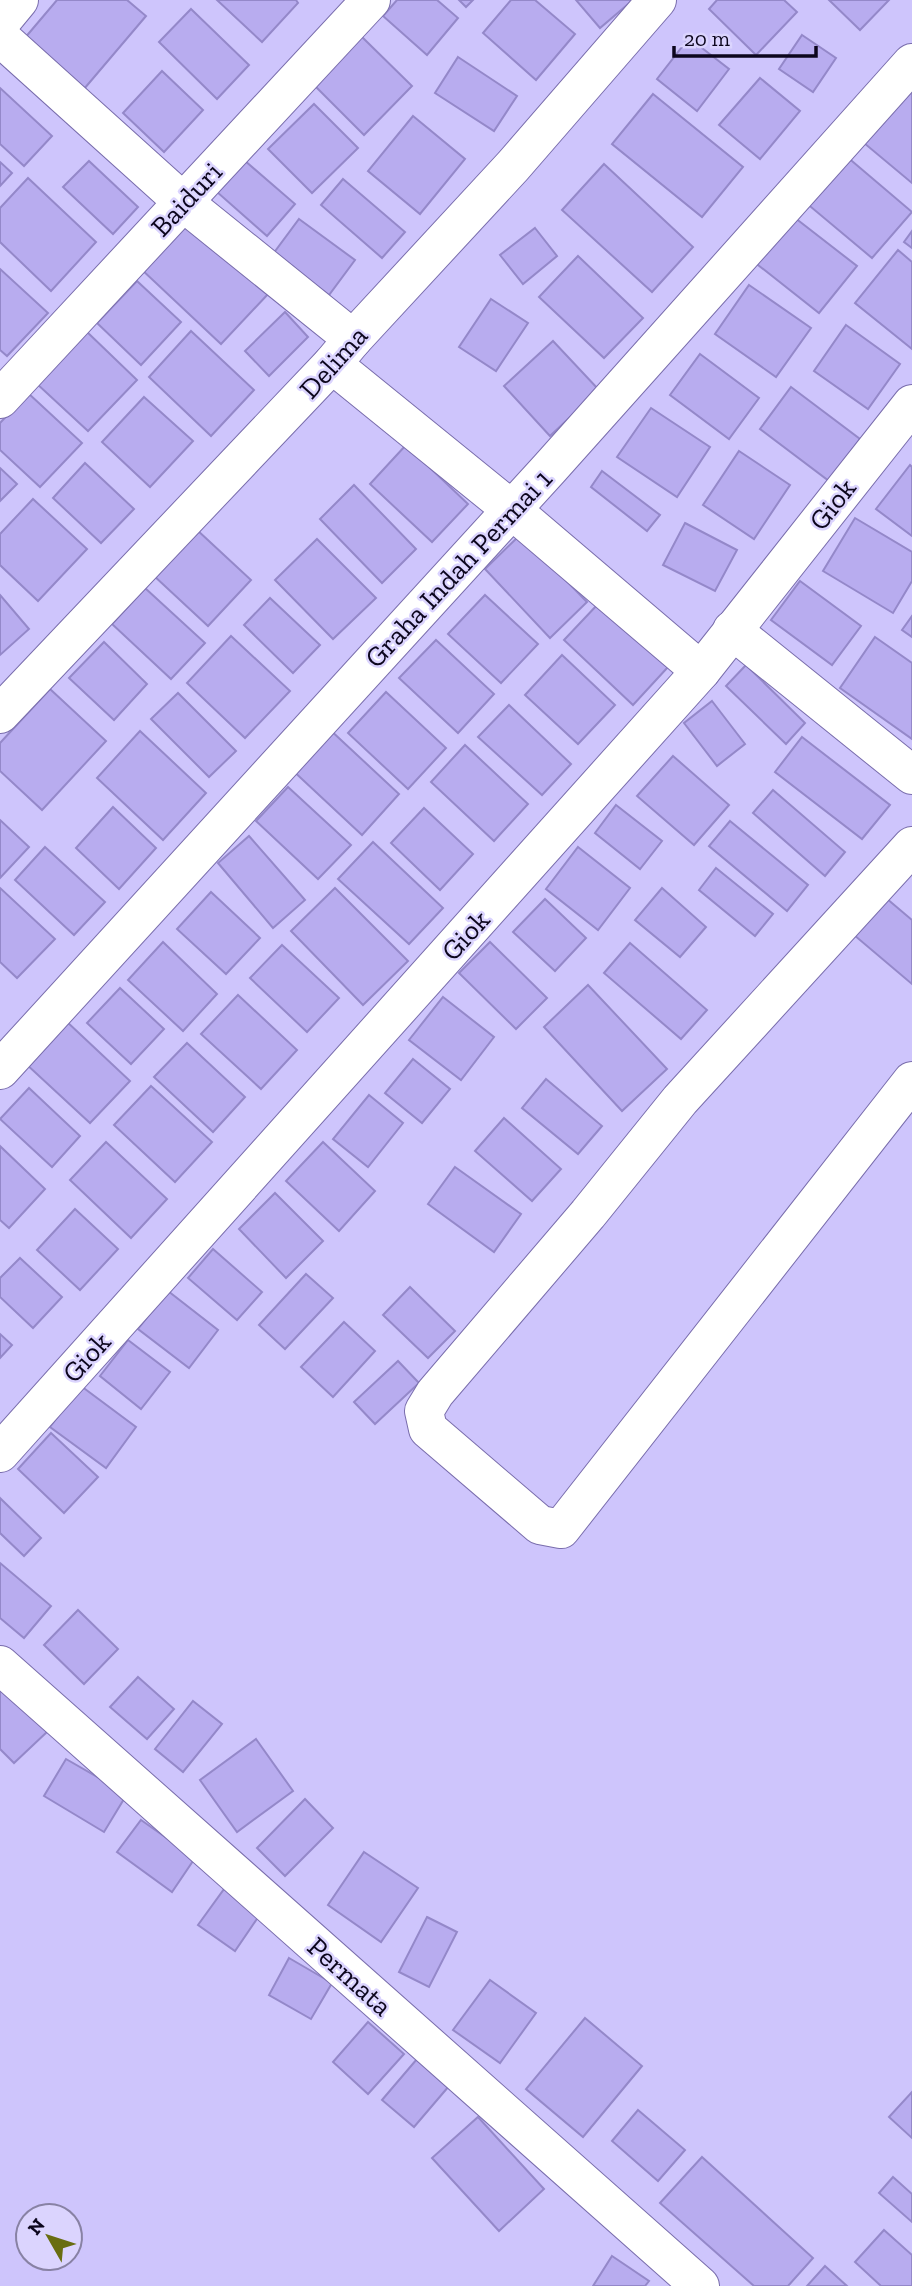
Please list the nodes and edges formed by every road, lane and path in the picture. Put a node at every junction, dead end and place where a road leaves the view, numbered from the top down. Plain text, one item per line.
1 (19, 0) edge
2 (371, 0) edge
3 (657, 0) edge
4 (0, 23) edge
5 (0, 37) edge
6 (912, 63) edge
7 (183, 202) junction
8 (343, 352) junction
9 (0, 399) edge
10 (912, 404) edge
11 (512, 510) junction
12 (732, 630) junction
13 (701, 671) junction
14 (0, 714) edge
15 (912, 775) edge
16 (912, 846) edge
17 (0, 1070) edge
18 (912, 1081) edge
19 (0, 1452) edge
20 (0, 1665) edge
21 (699, 2286) edge

1 - 4 street
2 - 7 street, Baiduri
3 - 8 street, Delima
5 - 7 street
6 - 11 street, Graha Indah Permai 1
7 - 8 street
7 - 9 street, Baiduri
8 - 11 street
8 - 14 street, Delima
10 - 12 street, Giok
11 - 13 street
11 - 17 street, Graha Indah Permai 1
12 - 13 street, Giok
12 - 15 street
13 - 19 street, Giok
16 - 18 street
20 - 21 street, Permata

